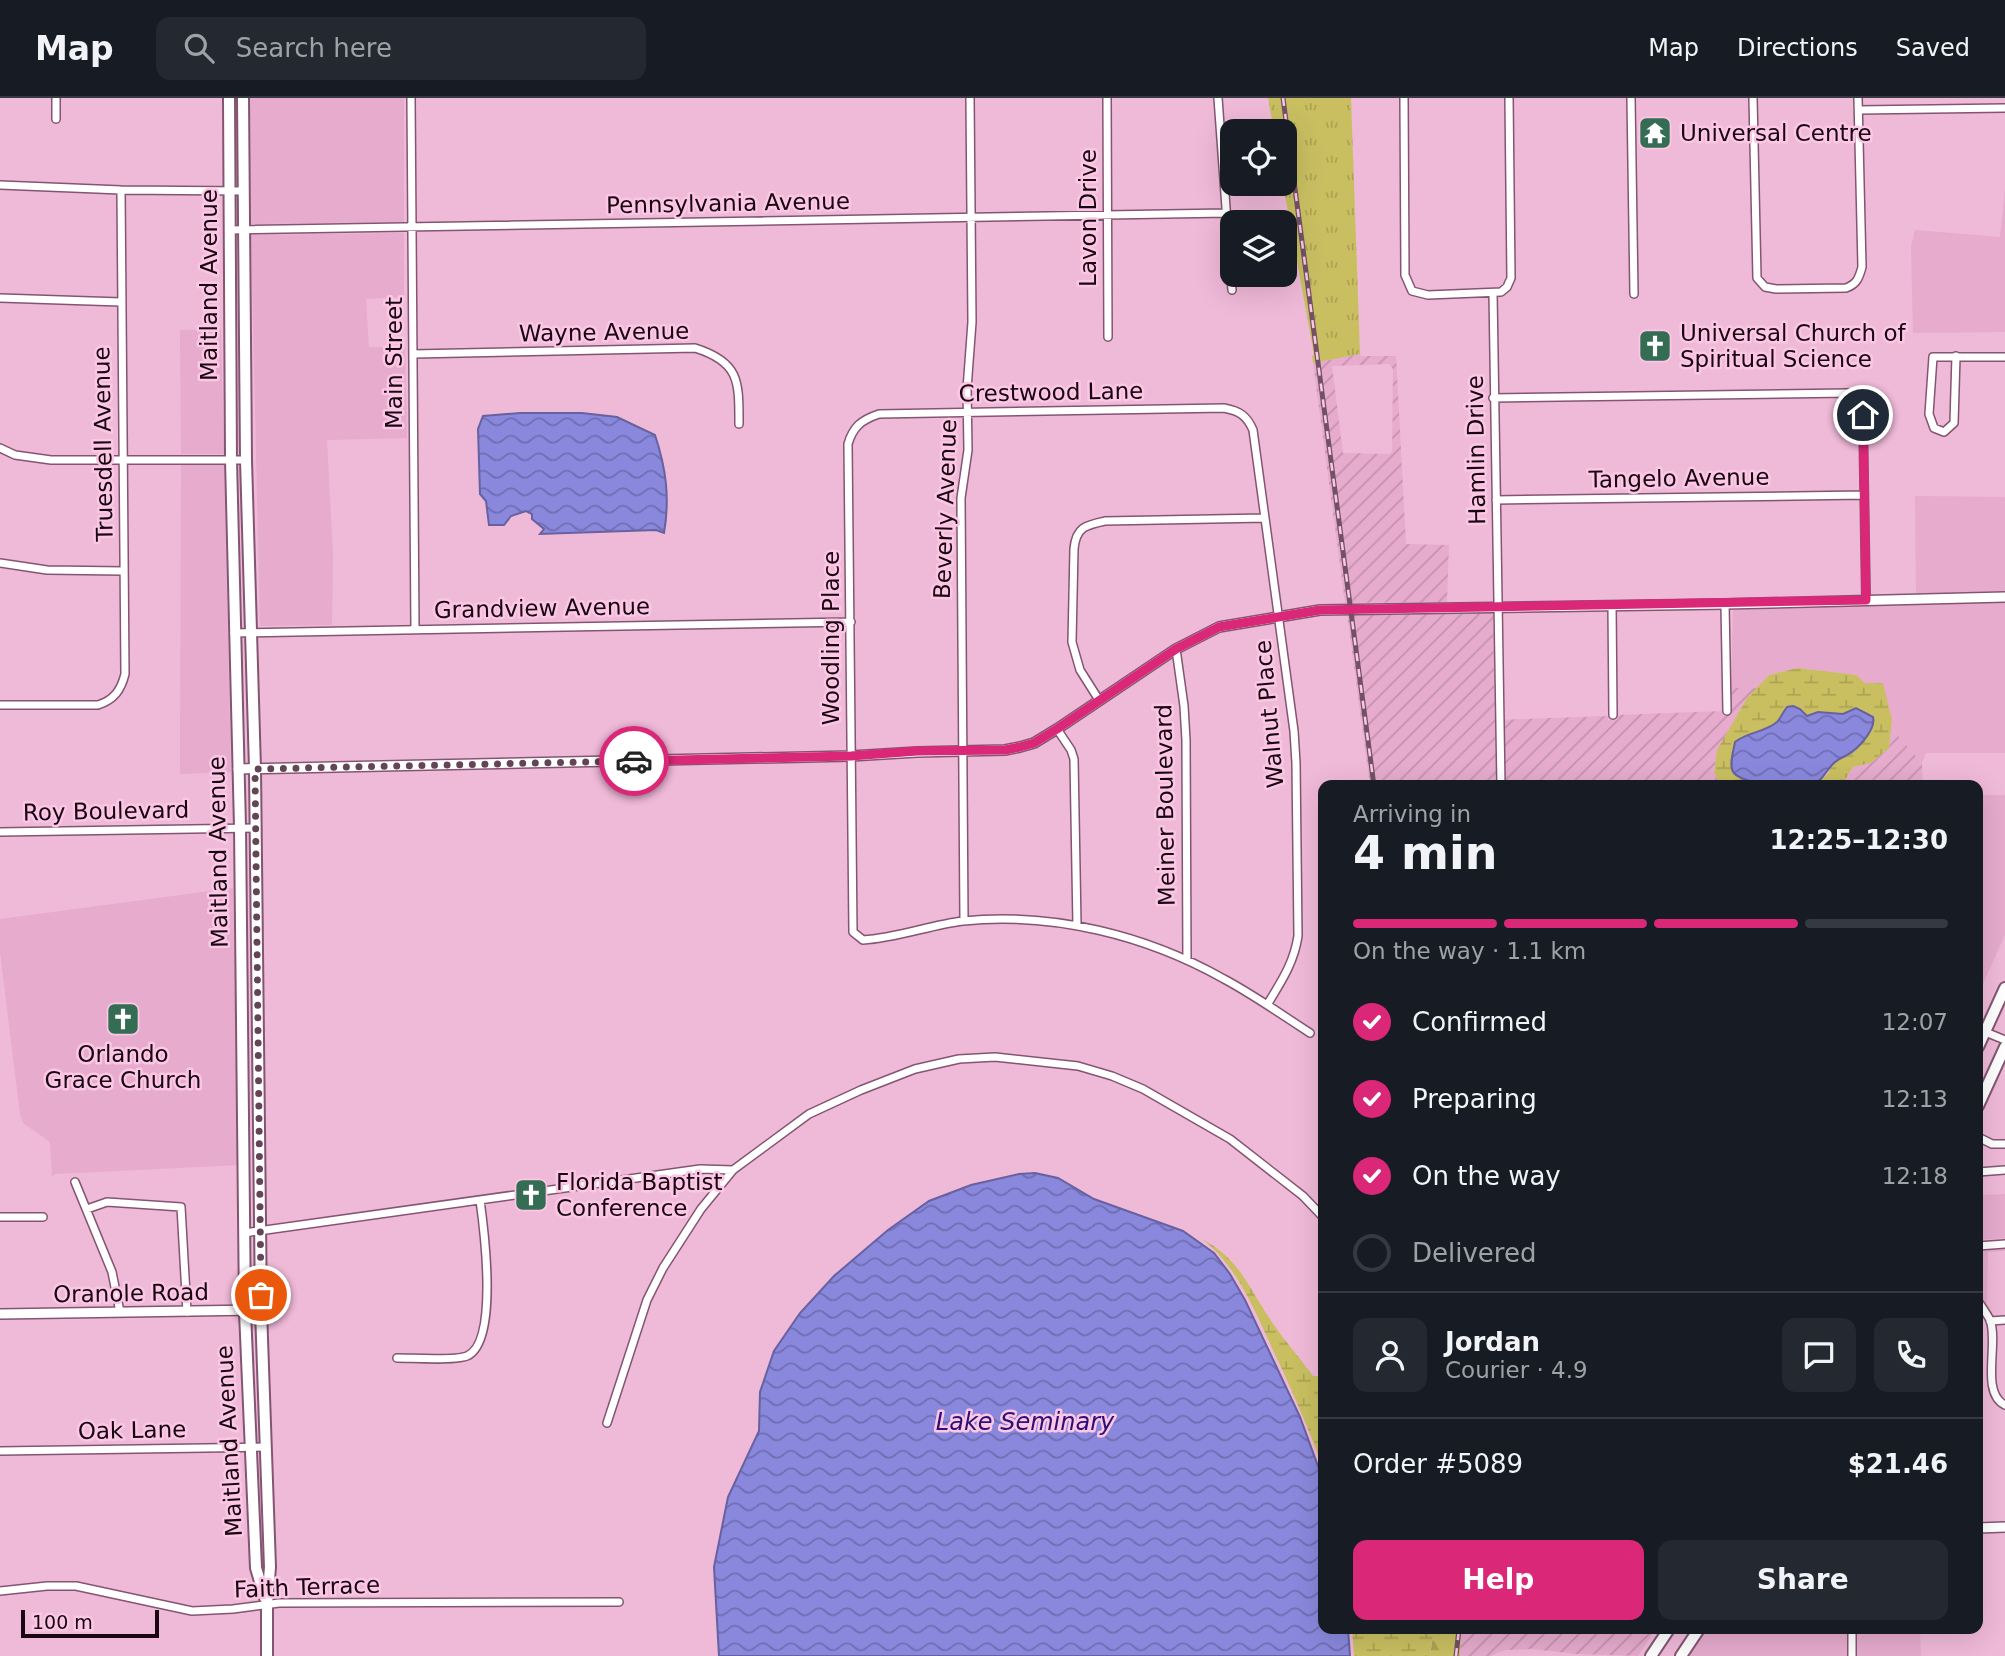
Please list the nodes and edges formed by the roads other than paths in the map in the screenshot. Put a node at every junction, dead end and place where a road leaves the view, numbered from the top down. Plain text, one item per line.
1 (56, 98) edge
2 (229, 98) edge
3 (243, 98) edge
4 (411, 98) edge
5 (970, 98) edge
6 (1107, 98) edge
7 (1218, 98) edge
8 (1404, 98) edge
9 (1508, 98) edge
10 (1631, 98) edge
11 (1753, 98) edge
12 (1858, 98) edge
13 (2005, 107) edge
14 (1858, 110) junction
15 (55, 119) dead end
16 (0, 185) edge
17 (121, 190) junction
18 (244, 191) junction
19 (229, 192) junction
20 (1227, 210) edge
21 (1220, 213) edge
22 (1108, 215) junction
23 (971, 219) junction
24 (414, 227) junction
25 (229, 230) junction
26 (244, 230) junction
27 (1232, 287) edge
28 (1232, 290) dead end
29 (1493, 293) junction
30 (1633, 294) dead end
31 (0, 298) edge
32 (121, 302) junction
33 (1108, 337) dead end
34 (413, 355) junction
35 (1956, 356) junction
36 (2005, 357) edge
37 (1493, 398) junction
38 (967, 412) junction
39 (1245, 416) joint
40 (739, 424) dead end
41 (858, 424) joint
42 (0, 448) edge
43 (122, 459) junction
44 (231, 460) junction
45 (246, 460) junction
46 (1864, 495) junction
47 (1496, 500) junction
48 (1265, 518) junction
49 (0, 563) edge
50 (123, 571) junction
51 (2005, 597) edge
52 (1866, 600) junction
53 (1725, 604) junction
54 (1612, 605) junction
55 (1497, 607) junction
56 (1279, 616) junction
57 (851, 622) junction
58 (415, 629) junction
59 (234, 632) junction
60 (249, 632) junction
61 (1176, 649) junction
62 (1099, 700) junction
63 (0, 705) edge
64 (1727, 710) dead end
65 (1613, 715) dead end
66 (1057, 729) junction
67 (962, 750) junction
68 (851, 756) junction
69 (238, 769) junction
70 (255, 769) junction
71 (1501, 780) edge
72 (240, 827) junction
73 (256, 828) junction
74 (0, 832) edge
75 (241, 918) junction
76 (257, 918) junction
77 (964, 921) junction
78 (1077, 925) junction
79 (1187, 960) junction
80 (2005, 988) edge
81 (1267, 1005) junction
82 (1983, 1026) edge
83 (258, 1031) junction
84 (1983, 1031) edge
85 (1310, 1033) dead end
86 (2005, 1040) edge
87 (2005, 1047) edge
88 (242, 1051) junction
89 (1983, 1095) edge
90 (1983, 1140) edge
91 (2005, 1144) edge
92 (733, 1170) junction
93 (2005, 1170) edge
94 (1983, 1172) edge
95 (75, 1182) dead end
96 (480, 1200) junction
97 (87, 1209) junction
98 (1318, 1212) edge
99 (0, 1217) edge
100 (43, 1217) dead end
101 (261, 1231) junction
102 (244, 1233) junction
103 (2005, 1244) edge
104 (1983, 1246) edge
105 (1983, 1309) edge
106 (261, 1310) junction
107 (120, 1312) junction
108 (187, 1312) junction
109 (244, 1312) junction
110 (0, 1314) edge
111 (2005, 1320) edge
112 (1990, 1321) junction
113 (397, 1358) dead end
114 (2005, 1405) edge
115 (607, 1423) dead end
116 (265, 1447) junction
117 (249, 1448) junction
118 (0, 1451) edge
119 (2005, 1527) edge
120 (1983, 1528) edge
121 (0, 1591) edge
122 (619, 1602) dead end
123 (267, 1604) junction
124 (1666, 1634) edge
125 (1696, 1634) edge
126 (1852, 1634) edge
127 (267, 1656) edge
128 (1651, 1656) edge
129 (1681, 1656) edge
130 (1852, 1656) edge

1 - 15 street
2 - 19 main road, Maitland Avenue
3 - 18 main road, Maitland Avenue
4 - 24 street, Main Street
5 - 23 street, Beverly Avenue
6 - 22 street, Lavon Drive
7 - 20 street
8 - 29 street
9 - 29 street
10 - 30 street
11 - 14 street
12 - 14 street
13 - 14 street
16 - 17 street
17 - 19 street
17 - 32 street, Truesdell Avenue
18 - 19 street
18 - 26 main road, Maitland Avenue
19 - 25 main road, Maitland Avenue
21 - 22 street, Pennsylvania Avenue
22 - 23 street, Pennsylvania Avenue
22 - 33 street, Lavon Drive
23 - 24 street, Pennsylvania Avenue
23 - 38 street, Beverly Avenue
24 - 26 street, Pennsylvania Avenue
24 - 34 street, Main Street
25 - 26 street, Pennsylvania Avenue
25 - 44 main road, Maitland Avenue
26 - 45 main road, Maitland Avenue
27 - 28 street
29 - 37 street, Hamlin Drive
31 - 32 street
32 - 43 street, Truesdell Avenue
34 - 40 street, Wayne Avenue
34 - 58 street, Main Street
35 - 35 street
35 - 36 street
37 - 46 street
37 - 47 street, Hamlin Drive
38 - 39 street, Crestwood Lane
38 - 41 street, Crestwood Lane
38 - 67 street, Beverly Avenue
39 - 48 street, Walnut Place
41 - 57 street, Woodling Place
42 - 43 street
43 - 44 street
43 - 50 street, Truesdell Avenue
44 - 45 street
44 - 59 main road, Maitland Avenue
45 - 60 main road, Maitland Avenue
46 - 47 street, Tangelo Avenue
46 - 52 street
47 - 55 street, Hamlin Drive
48 - 56 street, Walnut Place
48 - 62 street
49 - 50 street
50 - 63 street, Truesdell Avenue
51 - 52 street
52 - 53 street
53 - 54 street
53 - 64 street
54 - 55 street
54 - 65 street
55 - 56 street
55 - 71 street, Hamlin Drive
56 - 61 street
56 - 81 street, Walnut Place
57 - 58 street, Grandview Avenue
57 - 68 street, Woodling Place
58 - 60 street, Grandview Avenue
59 - 60 street, Grandview Avenue
59 - 69 main road, Maitland Avenue
60 - 70 main road, Maitland Avenue
61 - 62 street
61 - 79 street, Meiner Boulevard
62 - 66 street
66 - 67 street
66 - 78 street
67 - 68 street
67 - 77 street, Beverly Avenue
68 - 70 street
68 - 77 street, Woodling Place
69 - 70 street
69 - 72 main road, Maitland Avenue
70 - 73 main road, Maitland Avenue
72 - 73 street, Roy Boulevard
72 - 74 street, Roy Boulevard
72 - 75 main road, Maitland Avenue
73 - 76 main road, Maitland Avenue
75 - 76 street
75 - 88 main road, Maitland Avenue
76 - 83 main road, Maitland Avenue
77 - 78 street
78 - 79 street
79 - 81 street
80 - 82 main road
81 - 85 street
83 - 88 main road
83 - 101 main road, Maitland Avenue
84 - 86 street
87 - 89 main road
88 - 102 main road, Maitland Avenue
90 - 91 street
92 - 96 street
92 - 98 street
92 - 115 street
93 - 94 street
95 - 97 street
96 - 101 street
96 - 113 street
97 - 107 street
97 - 108 street
99 - 100 street
101 - 102 street
101 - 106 main road, Maitland Avenue
102 - 109 main road, Maitland Avenue
103 - 104 street
105 - 112 street
106 - 109 street, Oranole Road
106 - 116 main road, Maitland Avenue
107 - 108 street, Oranole Road
107 - 110 street, Oranole Road
108 - 109 street, Oranole Road
109 - 117 main road, Maitland Avenue
111 - 112 street
112 - 114 street
116 - 117 street, Oak Lane
116 - 123 main road, Maitland Avenue
117 - 118 street, Oak Lane
117 - 123 main road, Maitland Avenue
119 - 120 street
121 - 123 street, Faith Terrace
122 - 123 street, Faith Terrace
123 - 127 main road, Maitland Avenue
124 - 128 main road
125 - 129 main road
126 - 130 street

